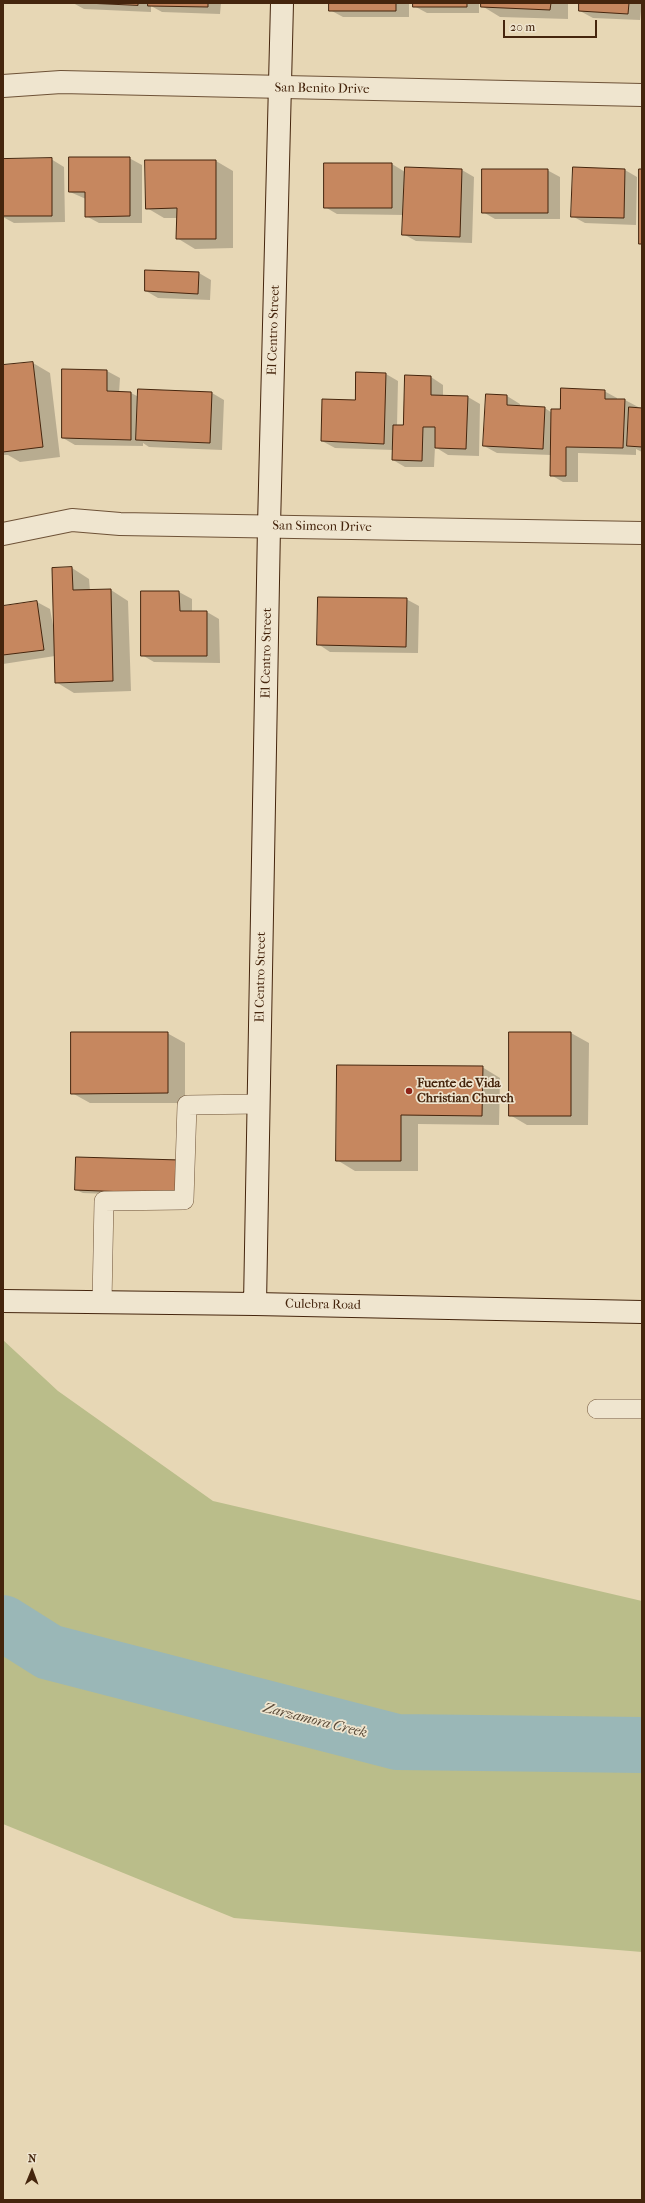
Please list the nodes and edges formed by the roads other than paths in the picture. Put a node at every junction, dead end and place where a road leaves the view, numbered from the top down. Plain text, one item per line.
1 (282, 3) edge
2 (3, 86) edge
3 (281, 88) junction
4 (642, 95) edge
5 (269, 526) junction
6 (642, 533) edge
7 (3, 534) edge
8 (259, 1104) junction
9 (3, 1301) edge
10 (102, 1302) junction
11 (255, 1304) junction
12 (642, 1312) edge
13 (596, 1409) dead end
14 (642, 1409) edge

1 - 3 street, El Centro Street
2 - 3 street, San Benito Drive
3 - 4 street, San Benito Drive
3 - 5 street, El Centro Street
5 - 6 street, San Simeon Drive
5 - 7 street, San Simeon Drive
5 - 8 street, El Centro Street
8 - 10 lane
8 - 11 street, El Centro Street
9 - 10 street, Culebra Road
10 - 11 street, Culebra Road
11 - 12 street, Culebra Road
13 - 14 lane

